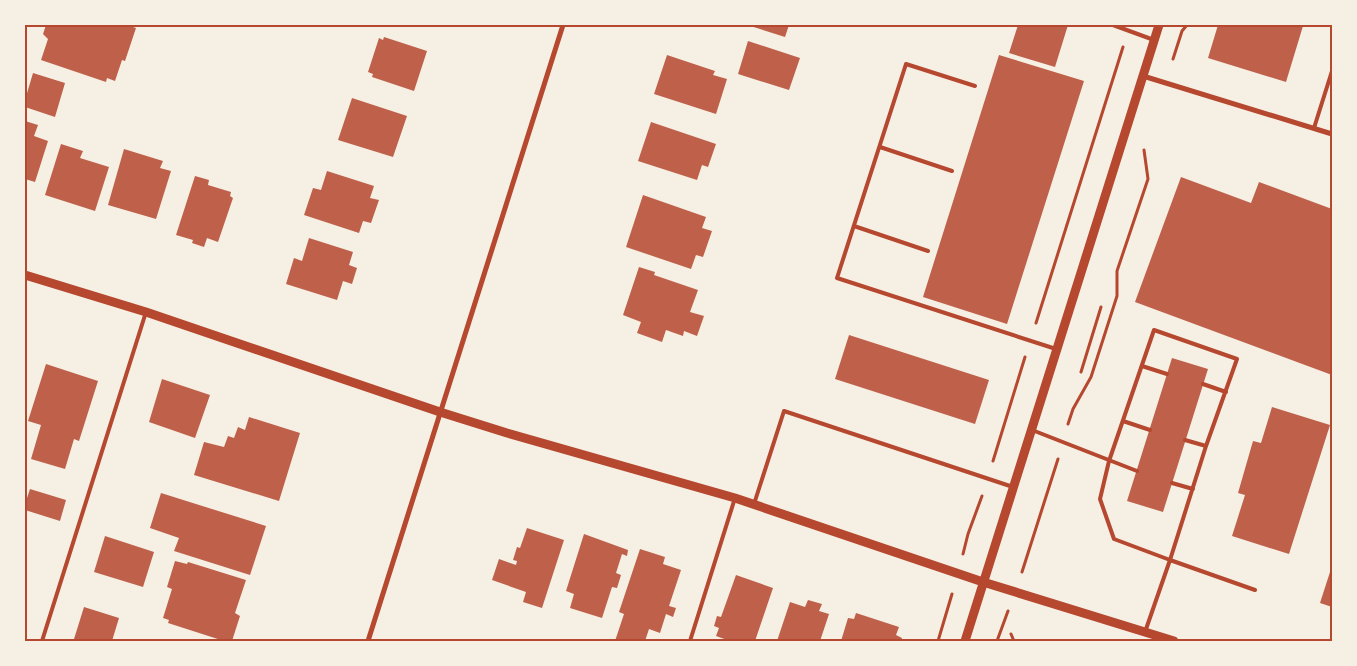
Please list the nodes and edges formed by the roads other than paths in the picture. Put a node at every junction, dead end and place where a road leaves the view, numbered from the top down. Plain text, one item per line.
1 (563, 25) edge
2 (1113, 25) edge
3 (1159, 25) edge
4 (1154, 40) junction
5 (1332, 71) edge
6 (1143, 76) junction
7 (975, 86) dead end
8 (1314, 128) junction
9 (1332, 134) edge
10 (880, 147) junction
11 (952, 171) dead end
12 (854, 226) junction
13 (928, 251) dead end
14 (25, 275) edge
15 (146, 312) junction
16 (1056, 349) junction
17 (1142, 366) junction
18 (1167, 374) dead end
19 (1203, 384) dead end
20 (1226, 392) junction
21 (440, 412) junction
22 (1123, 421) junction
23 (1032, 430) junction
24 (1150, 430) dead end
25 (1185, 440) dead end
26 (1206, 446) junction
27 (1109, 460) junction
28 (1136, 471) dead end
29 (1172, 483) dead end
30 (1013, 487) junction
31 (1193, 489) junction
32 (735, 498) junction
33 (754, 504) junction
34 (1170, 560) junction
35 (982, 582) junction
36 (1255, 590) dead end
37 (1145, 632) junction
38 (42, 641) edge
39 (368, 641) edge
40 (690, 641) edge
41 (965, 641) edge
42 (1174, 641) edge

1 - 21 street
2 - 4 lane
3 - 4 street
4 - 6 street
5 - 8 lane
6 - 8 street
6 - 16 street
7 - 10 lane
8 - 9 street
10 - 11 lane
10 - 12 lane
12 - 13 lane
12 - 16 lane
14 - 15 street
15 - 21 street
15 - 38 lane
16 - 23 street
17 - 18 lane
17 - 20 lane
17 - 22 lane
19 - 20 lane
20 - 26 lane
21 - 32 street
21 - 39 street
22 - 24 lane
22 - 27 lane
23 - 27 lane
23 - 30 street
25 - 26 lane
26 - 31 lane
27 - 28 lane
27 - 34 lane
29 - 31 lane
30 - 33 lane
30 - 35 street
31 - 34 lane
32 - 33 street
32 - 40 lane
33 - 35 street
34 - 36 lane
34 - 37 lane
35 - 37 street
35 - 41 street
37 - 42 street

